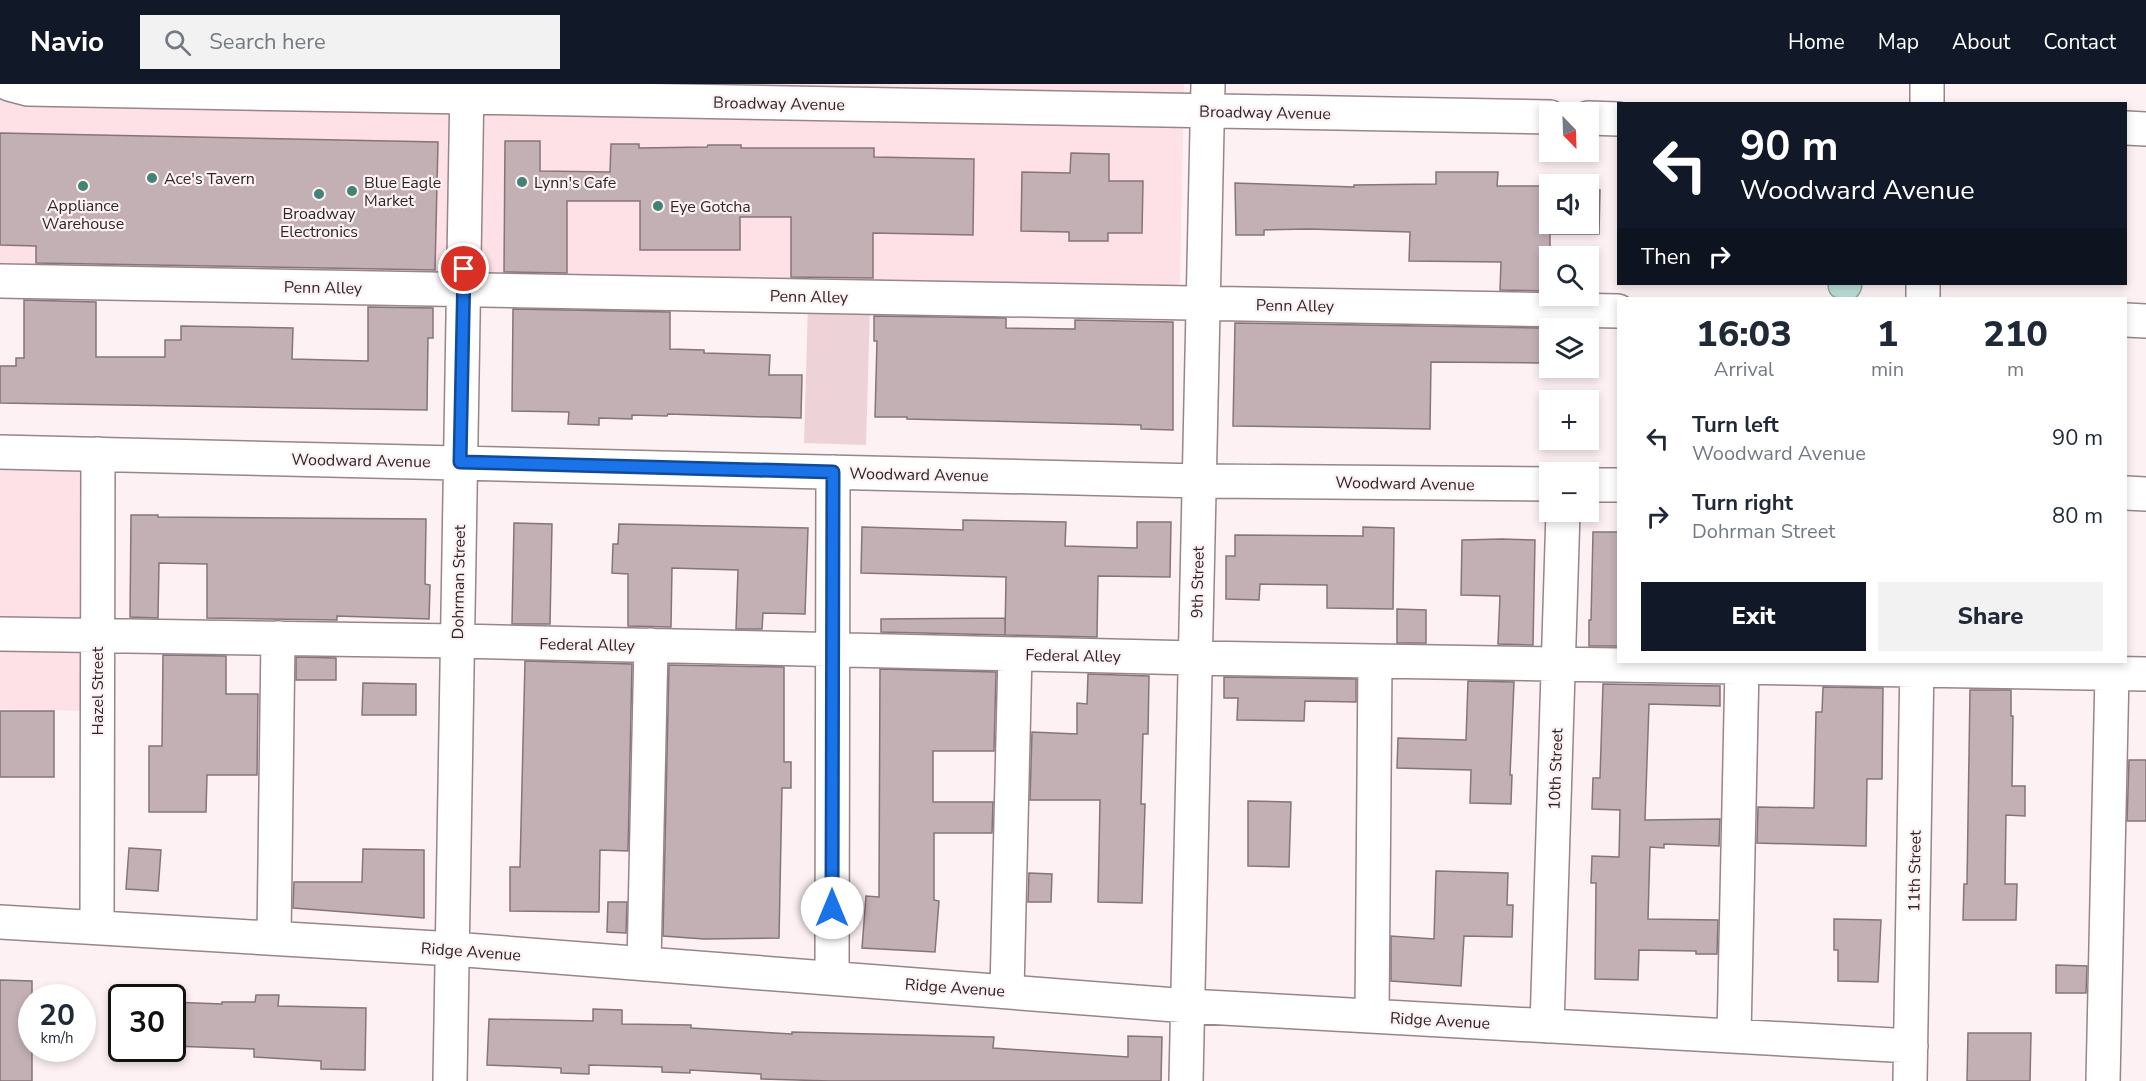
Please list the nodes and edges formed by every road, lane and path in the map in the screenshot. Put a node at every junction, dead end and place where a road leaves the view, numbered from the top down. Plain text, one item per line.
1 (1927, 84) edge
2 (22, 86) edge
3 (467, 91) edge
4 (1208, 98) edge
5 (1926, 102) edge
6 (1539, 116) edge
7 (1599, 118) edge
8 (1617, 119) edge
9 (2127, 128) edge
10 (2146, 129) edge
11 (0, 280) edge
12 (463, 290) junction
13 (1203, 303) junction
14 (1617, 311) edge
15 (2127, 320) edge
16 (2146, 321) edge
17 (0, 452) edge
18 (98, 454) junction
19 (460, 462) junction
20 (833, 472) junction
21 (1199, 481) junction
22 (1539, 484) edge
23 (1599, 485) edge
24 (1617, 485) edge
25 (2127, 493) edge
26 (2146, 494) edge
27 (1563, 522) edge
28 (0, 634) edge
29 (97, 636) junction
30 (278, 638) junction
31 (458, 641) junction
32 (651, 645) junction
33 (832, 650) junction
34 (1015, 654) junction
35 (1196, 658) junction
36 (1375, 661) junction
37 (1558, 664) junction
38 (1917, 665) edge
39 (1742, 667) junction
40 (2112, 673) junction
41 (2146, 674) edge
42 (0, 921) edge
43 (97, 927) junction
44 (274, 938) junction
45 (453, 949) junction
46 (644, 964) junction
47 (832, 978) junction
48 (1007, 991) junction
49 (1188, 1006) junction
50 (1372, 1016) junction
51 (1547, 1026) junction
52 (1734, 1036) junction
53 (1911, 1046) junction
54 (450, 1081) edge
55 (1186, 1081) edge
56 (1910, 1081) edge
57 (2103, 1081) edge

1 - 5 street
2 - 3 street, Broadway Avenue
3 - 4 street, Broadway Avenue
3 - 12 street, Dohrman Street
4 - 6 street, Broadway Avenue
4 - 13 street, 9th Street
7 - 8 street
9 - 10 street
11 - 12 street, Penn Alley
12 - 13 street, Penn Alley
12 - 19 street, Dohrman Street
13 - 14 street, Penn Alley
13 - 21 street, 9th Street
15 - 16 street
17 - 18 street, Woodward Avenue
18 - 19 street, Woodward Avenue
18 - 29 street, Hazel Street
19 - 20 street, Woodward Avenue
19 - 31 street, Dohrman Street
20 - 21 street, Woodward Avenue
20 - 33 street
21 - 22 street, Woodward Avenue
21 - 35 street, 9th Street
23 - 24 street
25 - 26 street
27 - 37 street, 10th Street
28 - 29 street, Federal Alley
29 - 30 street, Federal Alley
29 - 43 street, Hazel Street
30 - 31 street, Federal Alley
30 - 44 street
31 - 32 street, Federal Alley
31 - 45 street, Dohrman Street
32 - 33 street, Federal Alley
32 - 46 street
33 - 34 street, Federal Alley
33 - 47 street
34 - 35 street, Federal Alley
34 - 48 street
35 - 36 street, Federal Alley
35 - 49 street, 9th Street
36 - 37 street, Federal Alley
36 - 50 street
37 - 39 street, Federal Alley
37 - 51 street, 10th Street
38 - 39 street, Federal Alley
38 - 40 street, Federal Alley
38 - 53 street, 11th Street
39 - 52 street
40 - 41 street, Federal Alley
40 - 57 street
42 - 43 street, Ridge Avenue
43 - 44 street, Ridge Avenue
44 - 45 street, Ridge Avenue
45 - 46 street, Ridge Avenue
45 - 54 street, Dohrman Street
46 - 47 street, Ridge Avenue
47 - 48 street, Ridge Avenue
48 - 49 street, Ridge Avenue
49 - 50 street, Ridge Avenue
49 - 55 street, 9th Street
50 - 51 street, Ridge Avenue
51 - 52 street, Ridge Avenue
52 - 53 street, Ridge Avenue
53 - 56 street, 11th Street

